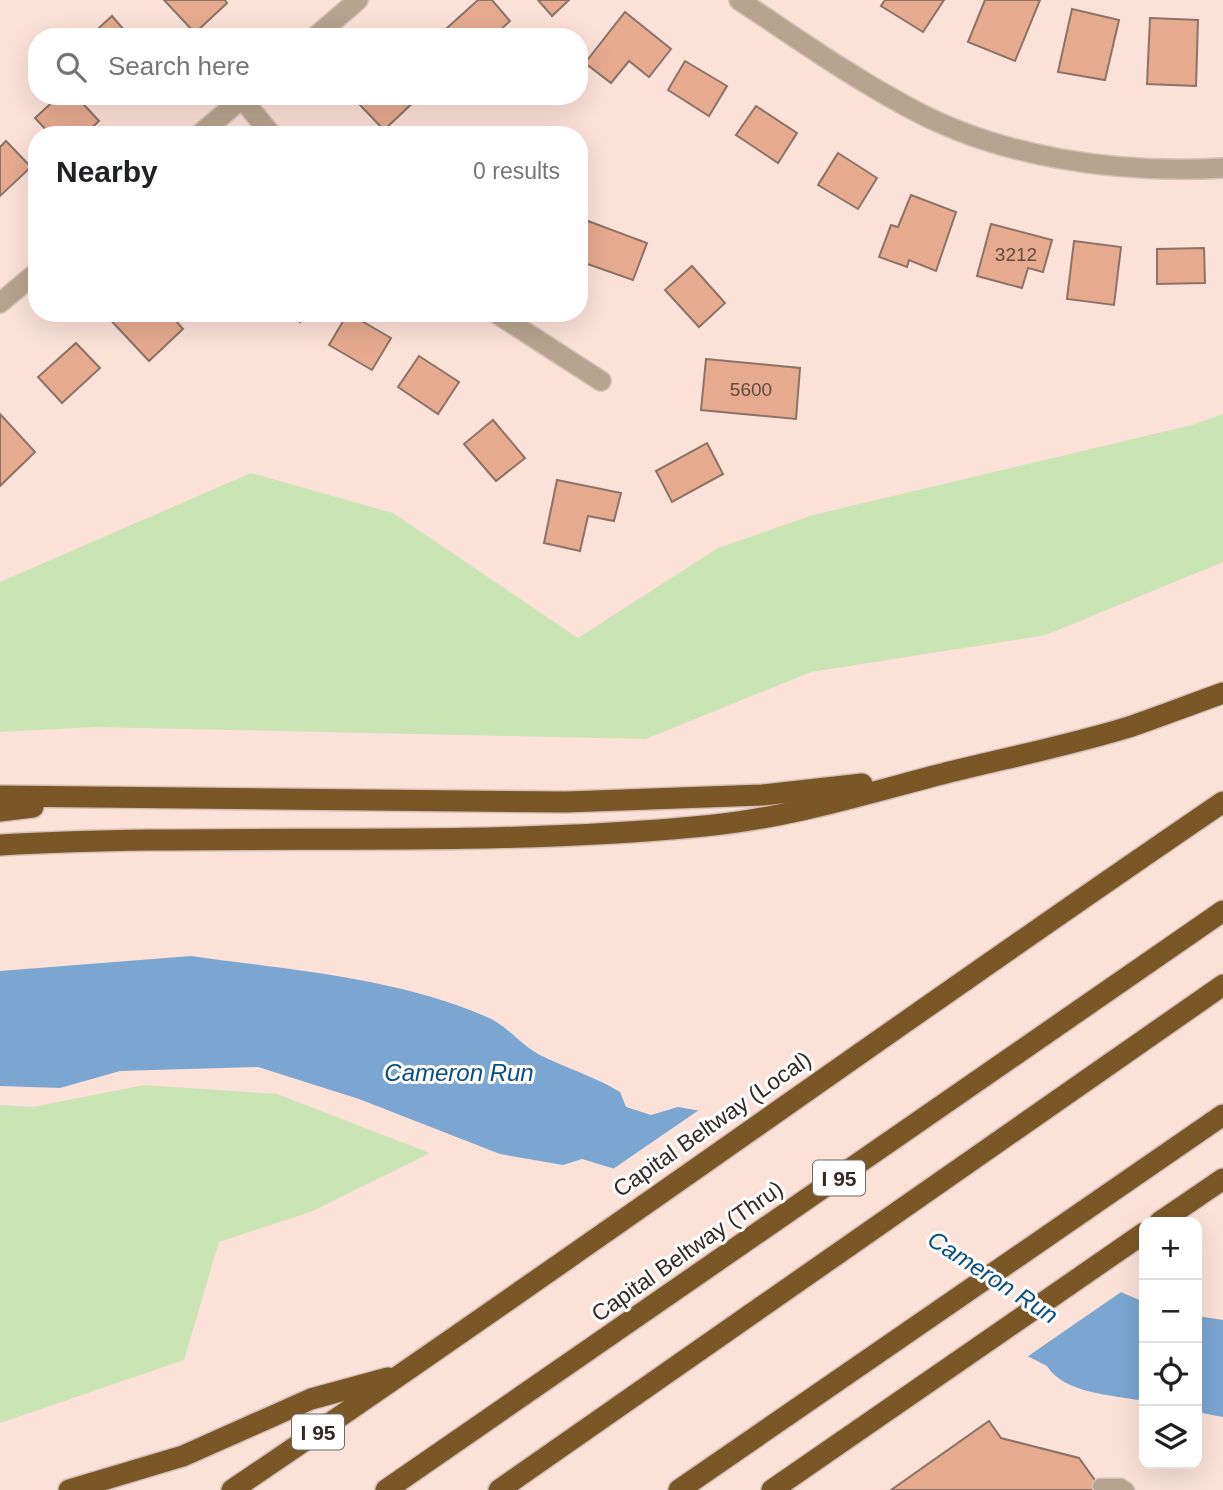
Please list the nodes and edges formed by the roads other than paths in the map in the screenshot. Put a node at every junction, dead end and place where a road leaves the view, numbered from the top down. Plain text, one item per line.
1 (358, 0) edge
2 (739, 0) edge
3 (325, 28) edge
4 (234, 105) edge
5 (249, 105) edge
6 (209, 126) edge
7 (265, 126) edge
8 (1223, 167) edge
9 (28, 280) edge
10 (0, 303) edge
11 (510, 322) edge
12 (601, 381) dead end
13 (1223, 693) edge
14 (931, 777) junction
15 (0, 796) edge
16 (118, 798) junction
17 (1223, 802) edge
18 (0, 811) edge
19 (0, 845) edge
20 (1223, 911) edge
21 (1223, 985) edge
22 (1223, 1115) edge
23 (1223, 1179) edge
24 (1167, 1217) edge
25 (1139, 1236) edge
26 (404, 1374) junction
27 (1100, 1486) dead end
28 (69, 1490) edge
29 (232, 1490) edge
30 (386, 1490) edge
31 (499, 1490) edge
32 (679, 1490) edge
33 (772, 1490) edge
34 (1127, 1490) edge

1 - 3 street
2 - 8 street
4 - 6 street
5 - 7 street
9 - 10 street
11 - 12 street
13 - 14 highway
14 - 16 highway
14 - 19 highway
15 - 16 highway
16 - 18 highway
17 - 26 highway, Capital Beltway (Local) / I 95
20 - 30 highway, Capital Beltway (Thru) / I 95
21 - 31 highway, I 95
22 - 32 highway
23 - 24 highway
25 - 33 highway
26 - 28 highway
26 - 29 highway, Capital Beltway (Local) / I 95
27 - 34 lane

